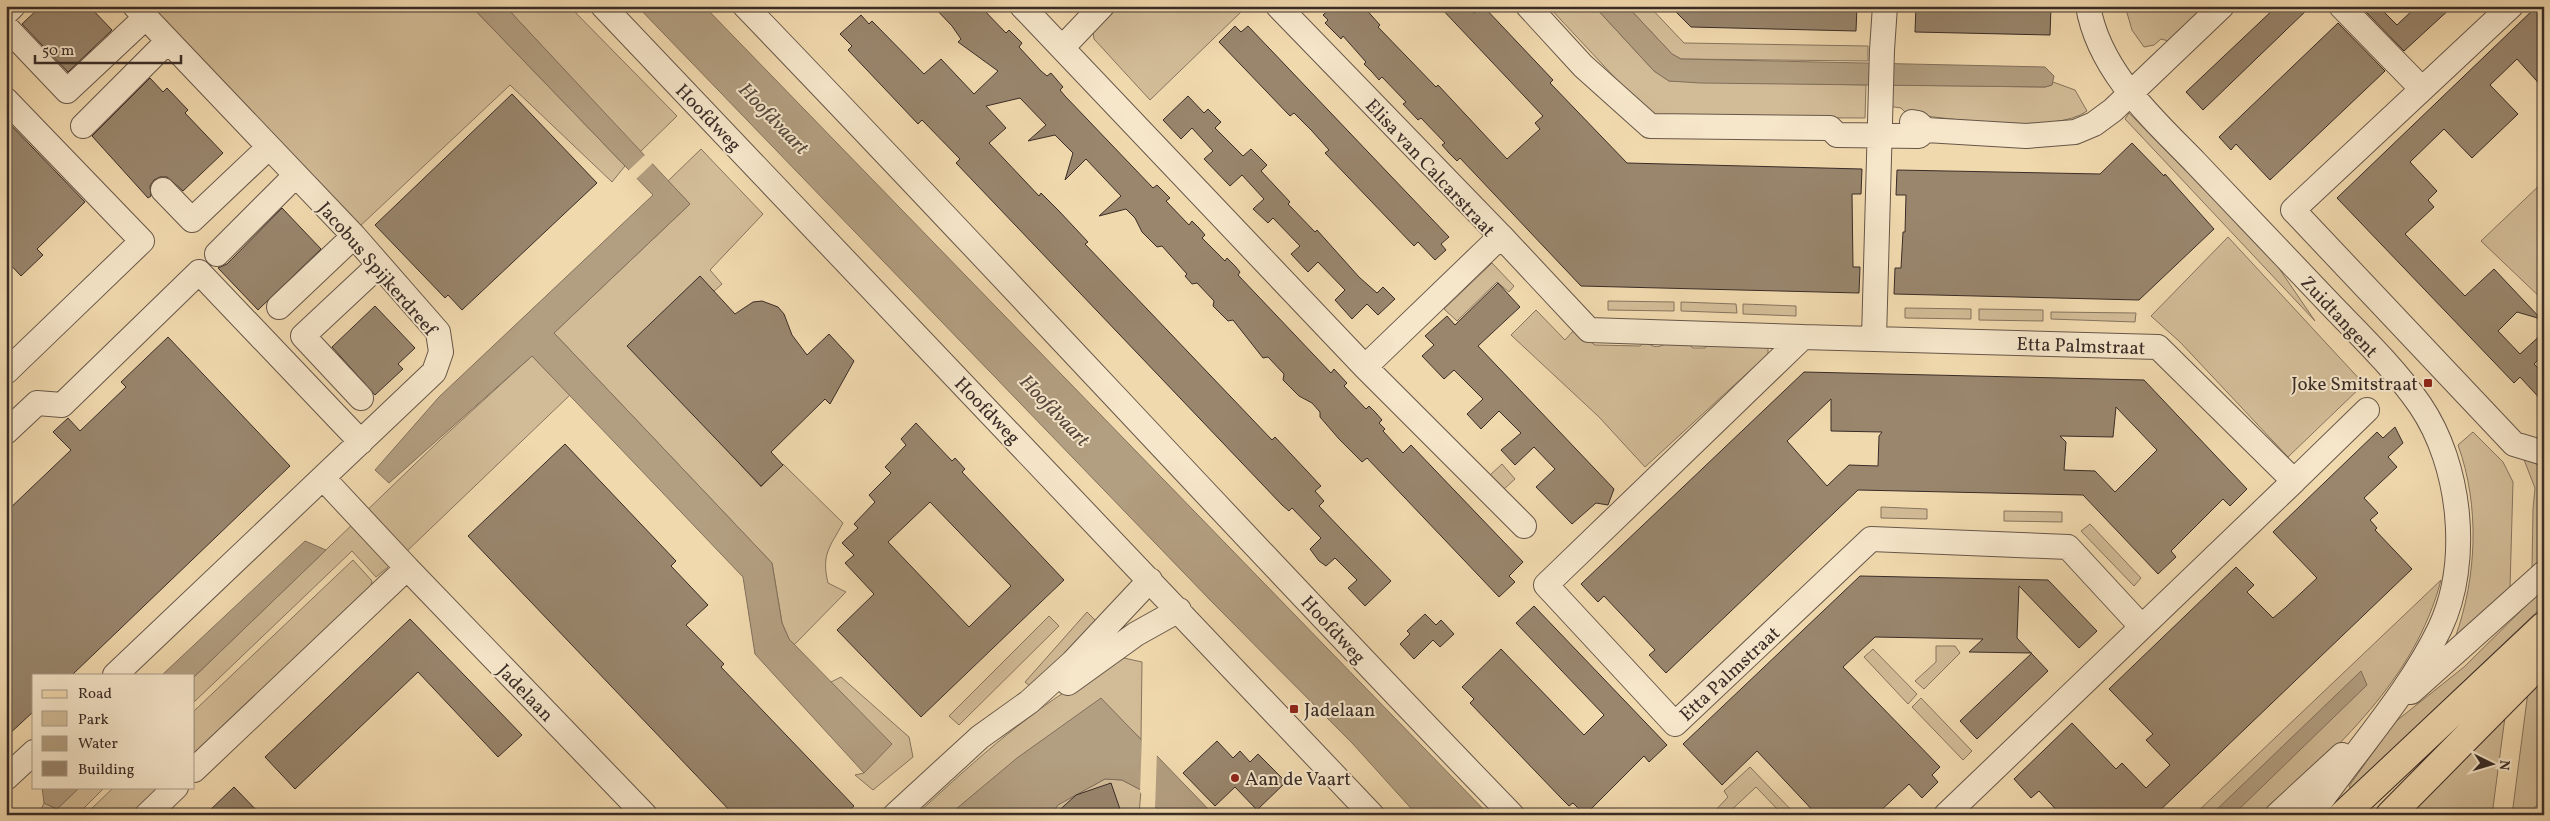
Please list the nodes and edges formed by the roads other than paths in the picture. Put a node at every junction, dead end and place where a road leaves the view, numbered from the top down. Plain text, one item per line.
1 (13, 6) edge
2 (603, 6) edge
3 (744, 6) edge
4 (1022, 6) edge
5 (1102, 6) edge
6 (1528, 6) edge
7 (2088, 6) edge
8 (2222, 6) edge
9 (2341, 6) edge
10 (2511, 6) edge
11 (1288, 10) edge
12 (141, 11) edge
13 (1884, 11) edge
14 (6, 13) edge
15 (6, 27) edge
16 (168, 40) junction
17 (1062, 48) junction
18 (2422, 89) junction
19 (2129, 93) junction
20 (6, 100) edge
21 (83, 126) dead end
22 (1879, 129) junction
23 (269, 147) junction
24 (296, 175) junction
25 (163, 190) dead end
26 (354, 236) junction
27 (1501, 236) junction
28 (217, 254) dead end
29 (380, 265) junction
30 (279, 307) dead end
31 (1803, 337) junction
32 (1874, 338) junction
33 (1365, 367) junction
34 (6, 372) edge
35 (361, 398) dead end
36 (2368, 410) dead end
37 (6, 432) edge
38 (361, 442) junction
39 (2544, 453) edge
40 (323, 478) junction
41 (2294, 481) junction
42 (1524, 526) dead end
43 (407, 568) junction
44 (2544, 573) edge
45 (1150, 580) junction
46 (1179, 610) junction
47 (2141, 626) junction
48 (2544, 626) edge
49 (2544, 659) edge
50 (116, 674) edge
51 (1029, 702) junction
52 (2379, 721) junction
53 (32, 754) edge
54 (195, 769) edge
55 (6, 778) edge
56 (175, 788) edge
57 (147, 815) edge
58 (645, 815) edge
59 (895, 815) edge
60 (1372, 815) edge
61 (1512, 815) edge
62 (1946, 815) edge
63 (2277, 815) edge
64 (2311, 815) edge
65 (2343, 815) edge
66 (2390, 815) edge

1 - 14 street
2 - 45 street, Hoofdweg
3 - 61 street, Hoofdweg
4 - 17 street
5 - 17 street
6 - 22 street
7 - 19 street, Zuidtangent
8 - 19 street
9 - 18 street
10 - 18 street
11 - 27 street, Elisa van Calcarstraat
12 - 15 street
12 - 16 street, Jacobus Spijkerdreef
13 - 22 street
16 - 21 street
16 - 23 street, Jacobus Spijkerdreef
17 - 33 street
18 - 39 street
19 - 22 street
19 - 52 street, Zuidtangent
20 - 34 street
22 - 32 street
23 - 24 street, Jacobus Spijkerdreef
23 - 25 street
24 - 26 street, Jacobus Spijkerdreef
24 - 28 street
26 - 29 street, Jacobus Spijkerdreef
26 - 30 street
27 - 31 street, Etta Palmstraat
27 - 33 street, Elisa van Calcarstraat
29 - 35 street
29 - 38 street, Jacobus Spijkerdreef
31 - 32 street, Etta Palmstraat
31 - 47 street, Etta Palmstraat
32 - 41 street, Etta Palmstraat
33 - 42 street
36 - 41 street
37 - 38 street
38 - 40 street, Jacobus Spijkerdreef
40 - 43 street, Jadelaan
40 - 50 street, Jacobus Spijkerdreef
41 - 47 street
43 - 54 street
43 - 58 street, Jadelaan
44 - 52 street, Zuidtangent
45 - 46 street, Hoofdweg
45 - 51 street
46 - 51 street
46 - 60 street, Hoofdweg
47 - 62 street
48 - 65 main road
49 - 66 main road
51 - 59 street
52 - 63 street, Zuidtangent
52 - 64 street, Zuidtangent
53 - 55 street
56 - 57 street

